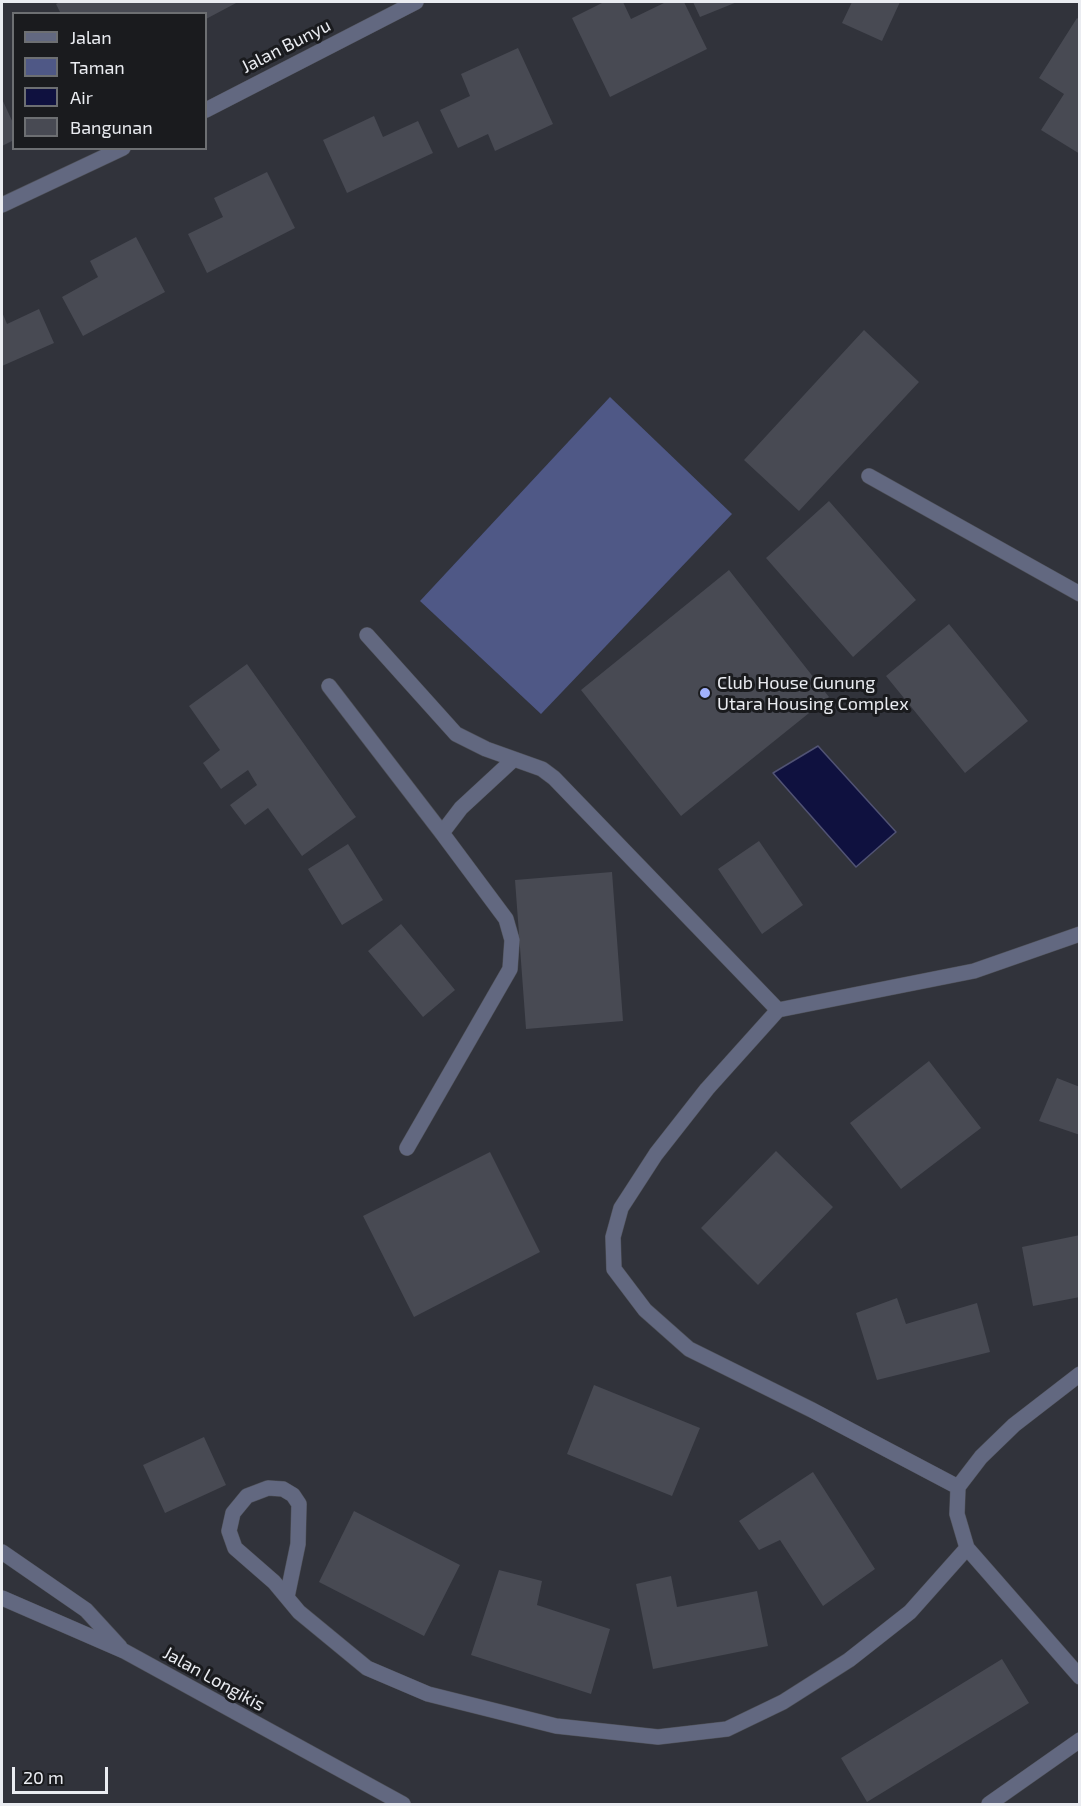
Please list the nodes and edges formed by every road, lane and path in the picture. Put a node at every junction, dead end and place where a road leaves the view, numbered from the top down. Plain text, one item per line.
1 (416, 2) edge
2 (207, 109) edge
3 (119, 150) edge
4 (2, 206) edge
5 (869, 476) dead end
6 (1080, 594) edge
7 (367, 635) dead end
8 (329, 686) dead end
9 (514, 759) junction
10 (442, 833) junction
11 (1080, 933) edge
12 (778, 1010) junction
13 (406, 1148) dead end
14 (1080, 1374) edge
15 (958, 1487) junction
16 (967, 1548) junction
17 (2, 1552) edge
18 (287, 1597) junction
19 (2, 1598) edge
20 (124, 1651) junction
21 (1080, 1677) edge
22 (1080, 1740) edge
23 (403, 1804) edge
24 (989, 1804) edge

1 - 2 street, Jalan Bunyu
3 - 4 street
5 - 6 street
7 - 9 street
8 - 10 street
9 - 10 street
9 - 12 street
10 - 13 street
11 - 12 street
12 - 15 street
14 - 15 street
15 - 16 street
16 - 18 street
16 - 21 street
17 - 20 street
18 - 18 street
19 - 20 street, Jalan Longikis
20 - 23 street, Jalan Longikis
22 - 24 street

